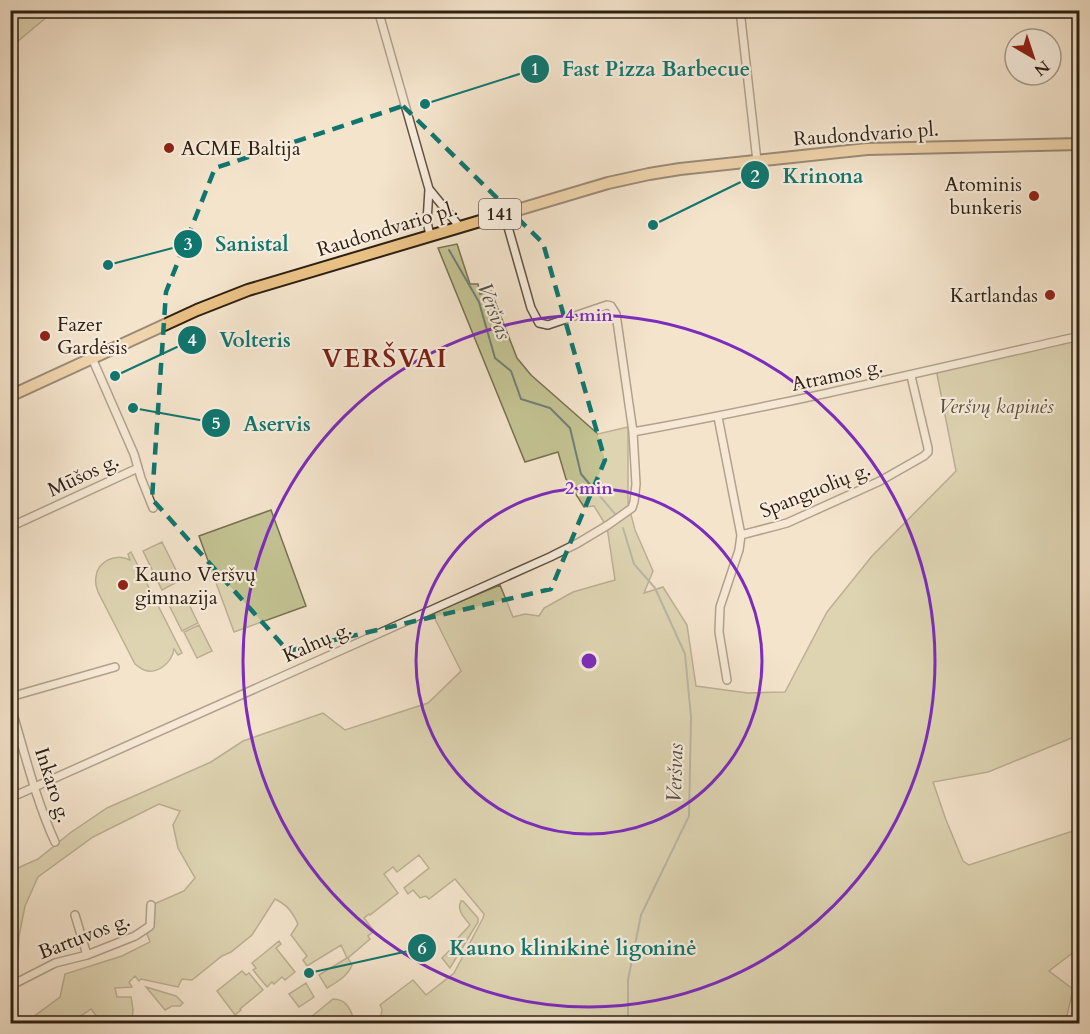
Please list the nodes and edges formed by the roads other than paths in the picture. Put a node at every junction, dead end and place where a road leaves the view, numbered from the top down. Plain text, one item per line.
1 (378, 10) edge
2 (740, 10) edge
3 (1080, 144) edge
4 (757, 161) junction
5 (429, 189) junction
6 (504, 213) junction
7 (459, 226) junction
8 (430, 235) junction
9 (1080, 336) edge
10 (92, 358) junction
11 (911, 376) junction
12 (10, 396) edge
13 (718, 417) junction
14 (633, 432) junction
15 (138, 468) junction
16 (153, 508) dead end
17 (10, 527) edge
18 (741, 535) junction
19 (115, 667) dead end
20 (727, 680) dead end
21 (10, 697) edge
22 (10, 704) edge
23 (35, 786) junction
24 (10, 798) edge
25 (55, 842) dead end
26 (151, 905) dead end
27 (75, 915) dead end
28 (87, 955) junction
29 (10, 986) edge

1 - 5 street
2 - 4 street
3 - 4 main road, Raudondvario pl. / 141
4 - 6 main road, Raudondvario pl. / 141
5 - 7 street
5 - 8 street
6 - 7 main road, Raudondvario pl. / 141
6 - 14 street
7 - 8 main road, Raudondvario pl. / 141
8 - 10 main road, Raudondvario pl. / 141
9 - 11 street, Atramos g.
10 - 12 main road, Raudondvario pl. / 141
10 - 15 street
11 - 13 street, Atramos g.
11 - 18 street, Spanguolių g.
13 - 14 street, Atramos g.
13 - 18 street
14 - 23 street, Kalnų g.
15 - 16 street
15 - 17 street, Mūšos g.
18 - 20 street, Spanguolių g.
19 - 21 street
22 - 23 street, Inkaro g.
23 - 24 street, Kalnų g.
23 - 25 street, Inkaro g.
26 - 28 street, Bartuvos g.
27 - 28 street
28 - 29 street, Bartuvos g.

